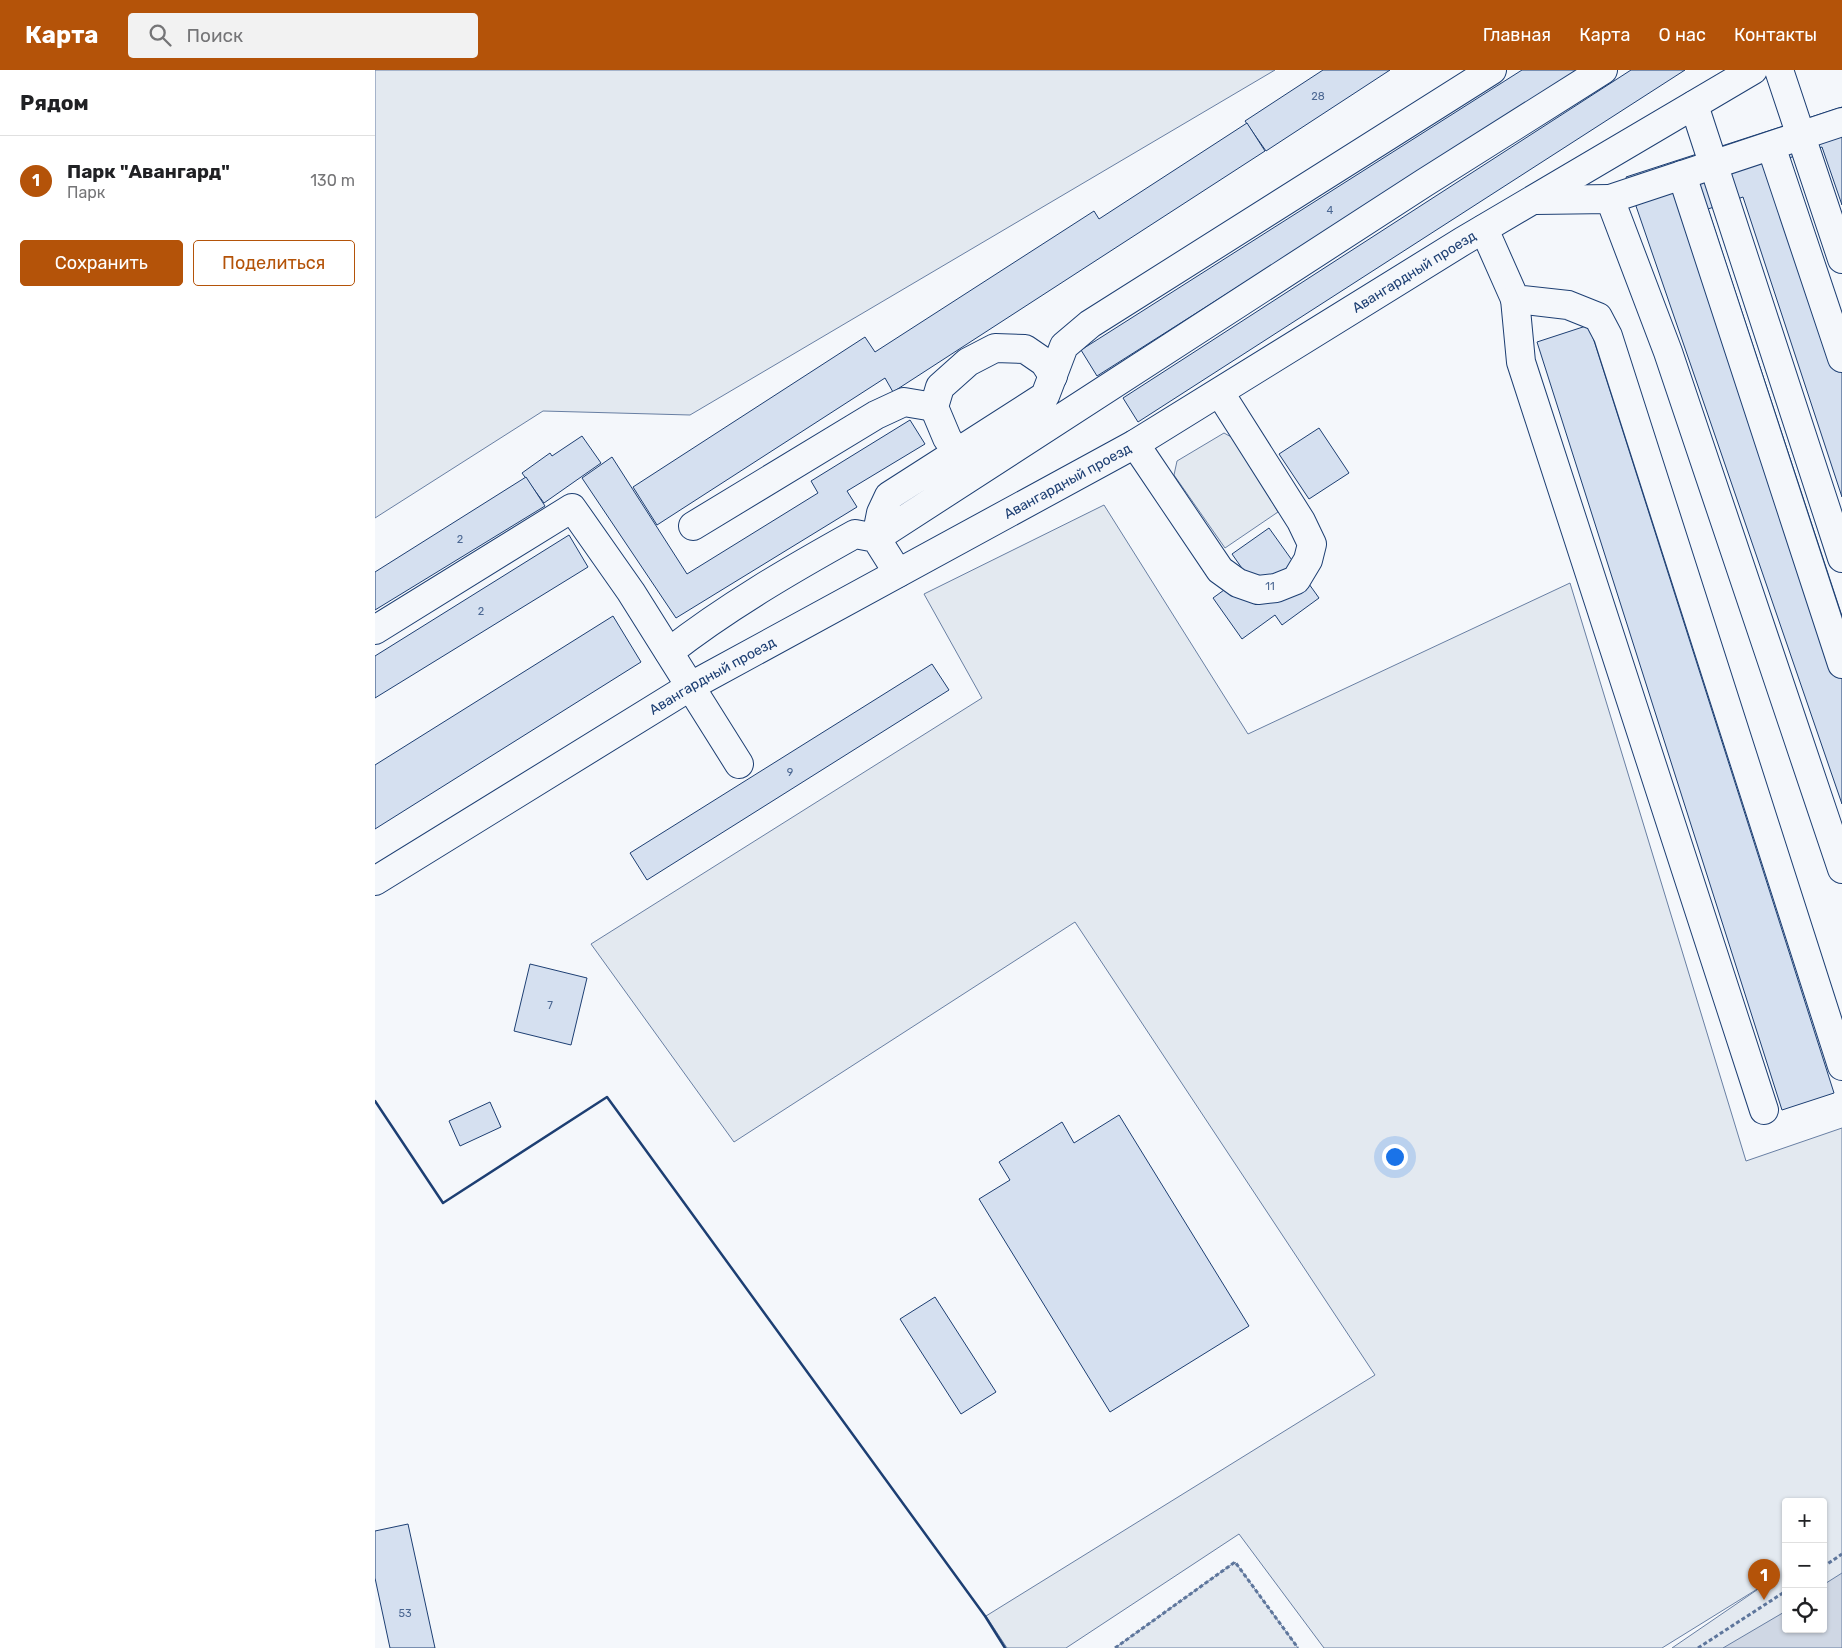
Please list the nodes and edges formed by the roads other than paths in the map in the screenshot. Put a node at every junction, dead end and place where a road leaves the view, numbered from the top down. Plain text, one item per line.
1 (1491, 70) edge
2 (1603, 70) edge
3 (1753, 70) edge
4 (1779, 70) edge
5 (1694, 105) junction
6 (1842, 122) edge
7 (1771, 146) junction
8 (1681, 175) junction
9 (1610, 199) junction
10 (1533, 200) junction
11 (1484, 229) junction
12 (1842, 259) edge
13 (1515, 299) junction
14 (1842, 358) edge
15 (1053, 376) junction
16 (1220, 392) junction
17 (934, 407) junction
18 (1135, 444) junction
19 (957, 452) junction
20 (693, 526) dead end
21 (876, 538) junction
22 (1842, 558) edge
23 (898, 573) junction
24 (375, 630) edge
25 (669, 652) junction
26 (1842, 664) edge
27 (691, 686) junction
28 (739, 764) dead end
29 (1842, 869) edge
30 (375, 881) edge
31 (1842, 1066) edge
32 (1764, 1110) dead end

1 - 15 street
2 - 21 street
3 - 5 street, Авангардный проезд
4 - 12 street
5 - 10 street, Авангардный проезд
5 - 22 street
6 - 7 street
7 - 8 street
7 - 14 street
8 - 9 street
8 - 26 street
9 - 10 street
9 - 29 street
10 - 11 street, Авангардный проезд
11 - 13 street
11 - 16 street, Авангардный проезд
13 - 31 street
13 - 32 street
15 - 17 street
15 - 19 street
16 - 18 street, Авангардный проезд
16 - 18 street
17 - 19 street
17 - 20 street
18 - 23 street, Авангардный проезд
19 - 21 street
21 - 23 street
21 - 25 street
23 - 27 street, Авангардный проезд
24 - 25 street
25 - 27 street
27 - 28 street
27 - 30 street, Авангардный проезд

